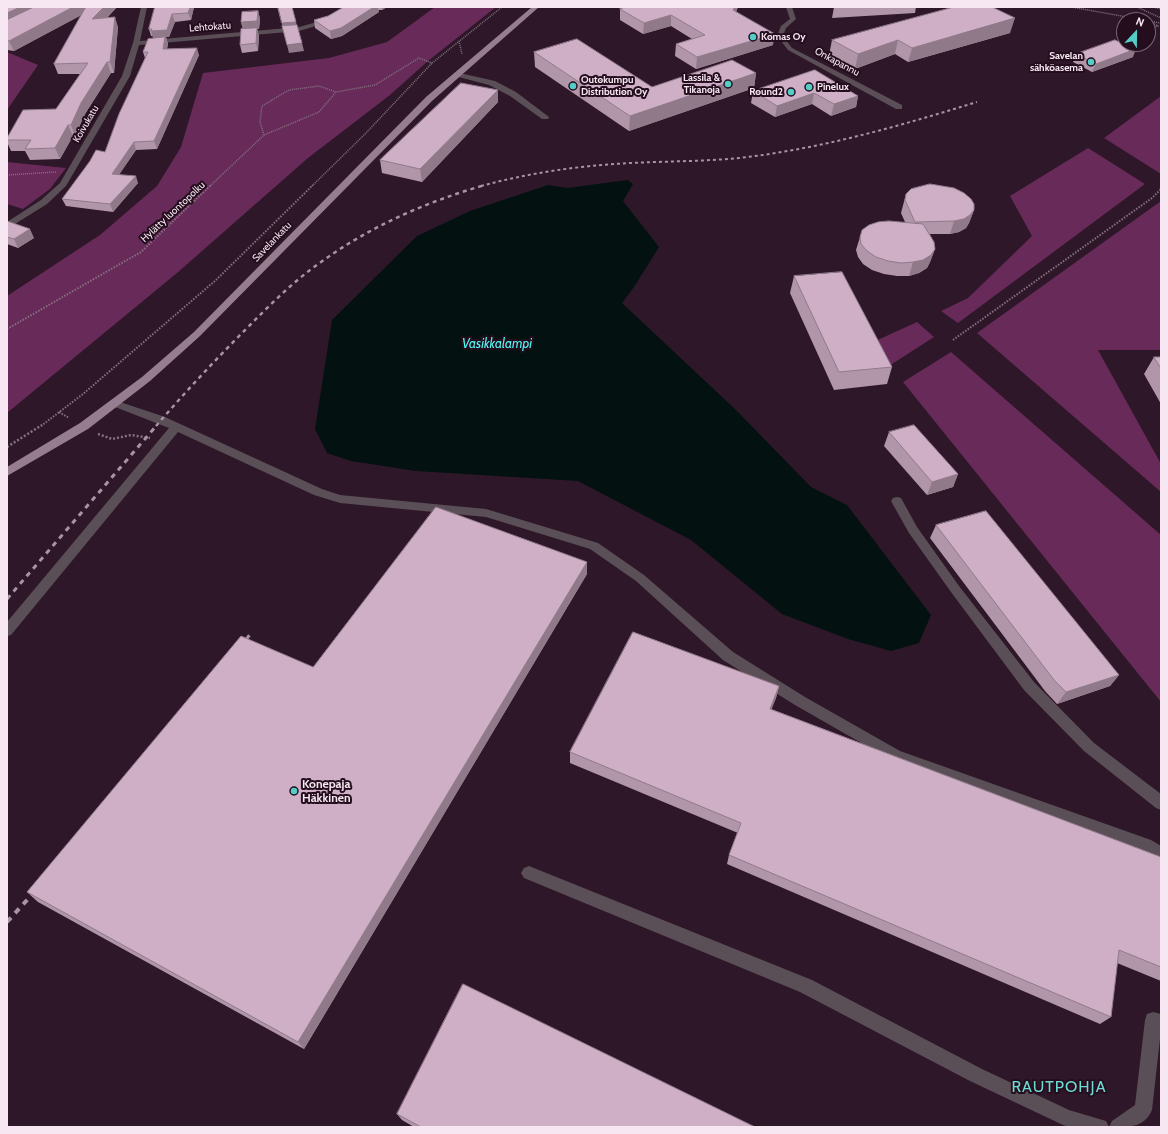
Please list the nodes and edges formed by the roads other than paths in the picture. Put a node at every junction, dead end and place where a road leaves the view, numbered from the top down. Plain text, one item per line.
1 (144, 7) edge
2 (353, 7) edge
3 (536, 7) edge
4 (789, 7) edge
5 (136, 42) junction
6 (458, 74) junction
7 (899, 107) dead end
8 (545, 117) dead end
9 (7, 226) edge
10 (114, 403) junction
11 (176, 427) junction
12 (7, 472) edge
13 (897, 501) dead end
14 (7, 631) edge
15 (1161, 803) edge
16 (1161, 855) edge
17 (529, 873) dead end
18 (1161, 1022) edge
19 (1100, 1127) edge
20 (1118, 1127) edge

1 - 5 street, Koivukatu
2 - 5 street, Lehtokatu
3 - 6 main road, Savelankatu
4 - 7 street, Onkapannu
5 - 9 street, Koivukatu
6 - 8 street
6 - 10 main road, Savelankatu
10 - 11 street
10 - 12 main road, Savelankatu
11 - 14 street
11 - 16 street
13 - 15 street
17 - 19 street
18 - 20 street

